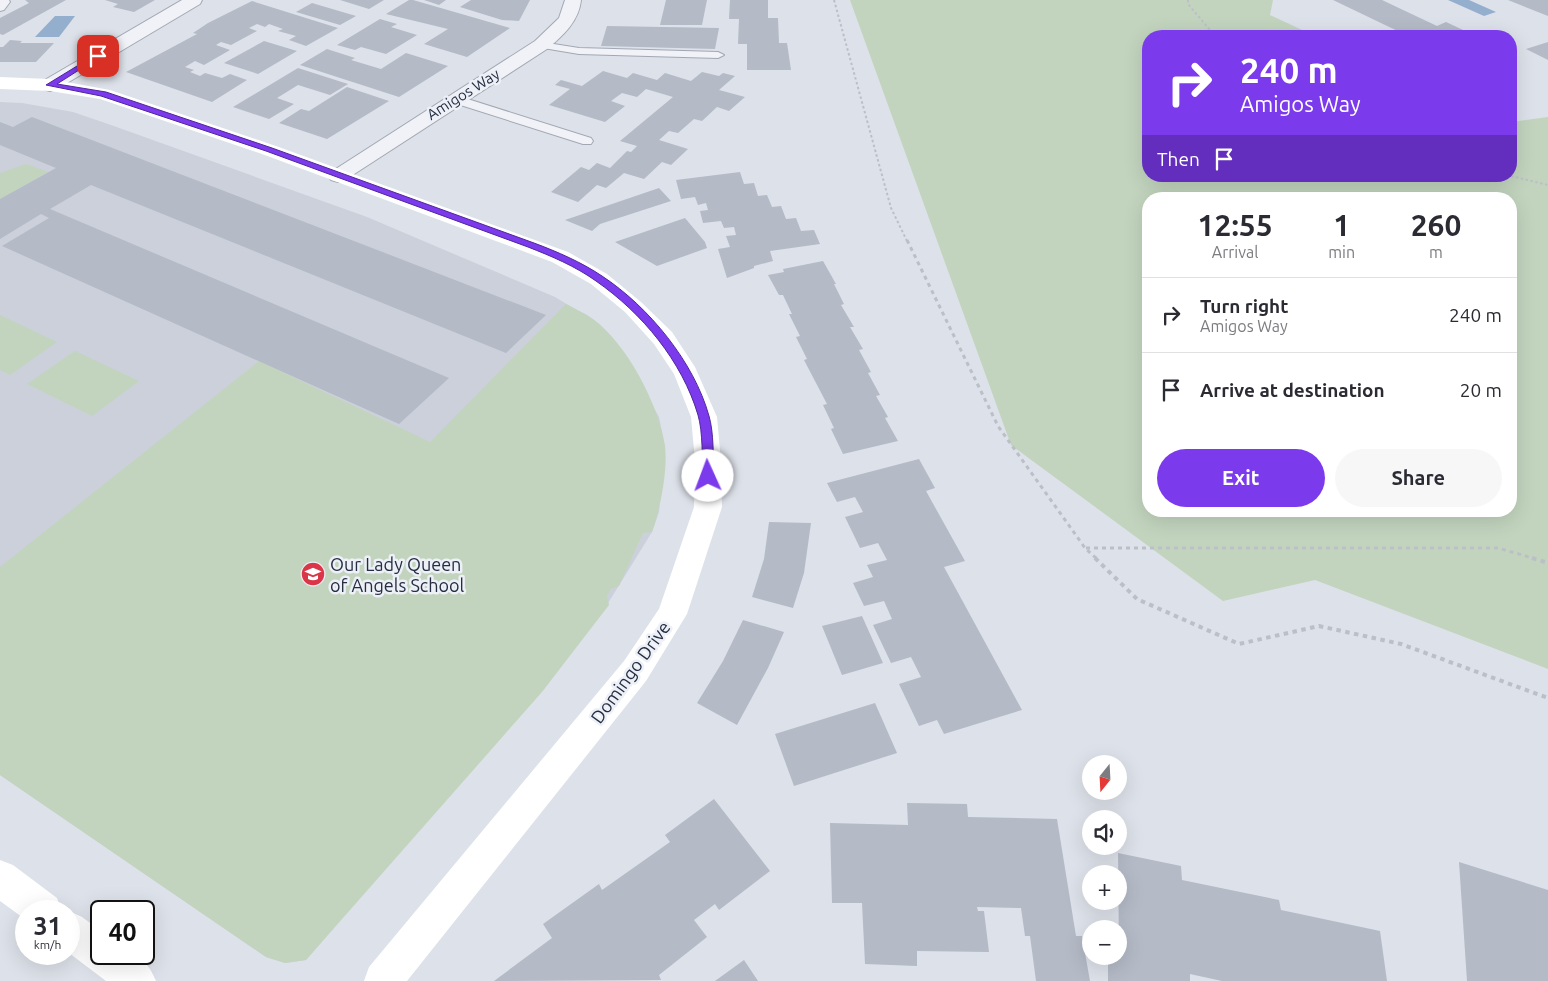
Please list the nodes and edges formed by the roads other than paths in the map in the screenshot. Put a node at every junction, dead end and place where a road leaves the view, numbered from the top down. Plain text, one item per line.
1 (4, 0) edge
2 (194, 0) edge
3 (573, 0) edge
4 (0, 8) edge
5 (542, 45) junction
6 (718, 55) dead end
7 (0, 83) edge
8 (50, 85) junction
9 (455, 100) junction
10 (588, 141) dead end
11 (338, 176) junction
12 (0, 878) edge
13 (29, 900) edge
14 (80, 938) edge
15 (137, 981) edge
16 (383, 981) edge

1 - 4 lane
2 - 8 street
3 - 5 street, Amigos Way
5 - 6 lane
5 - 9 street, Amigos Way
7 - 8 street, Domingo Drive
8 - 11 street, Domingo Drive
9 - 10 lane
9 - 11 street, Amigos Way
11 - 16 street, Domingo Drive
12 - 13 street
14 - 15 street

